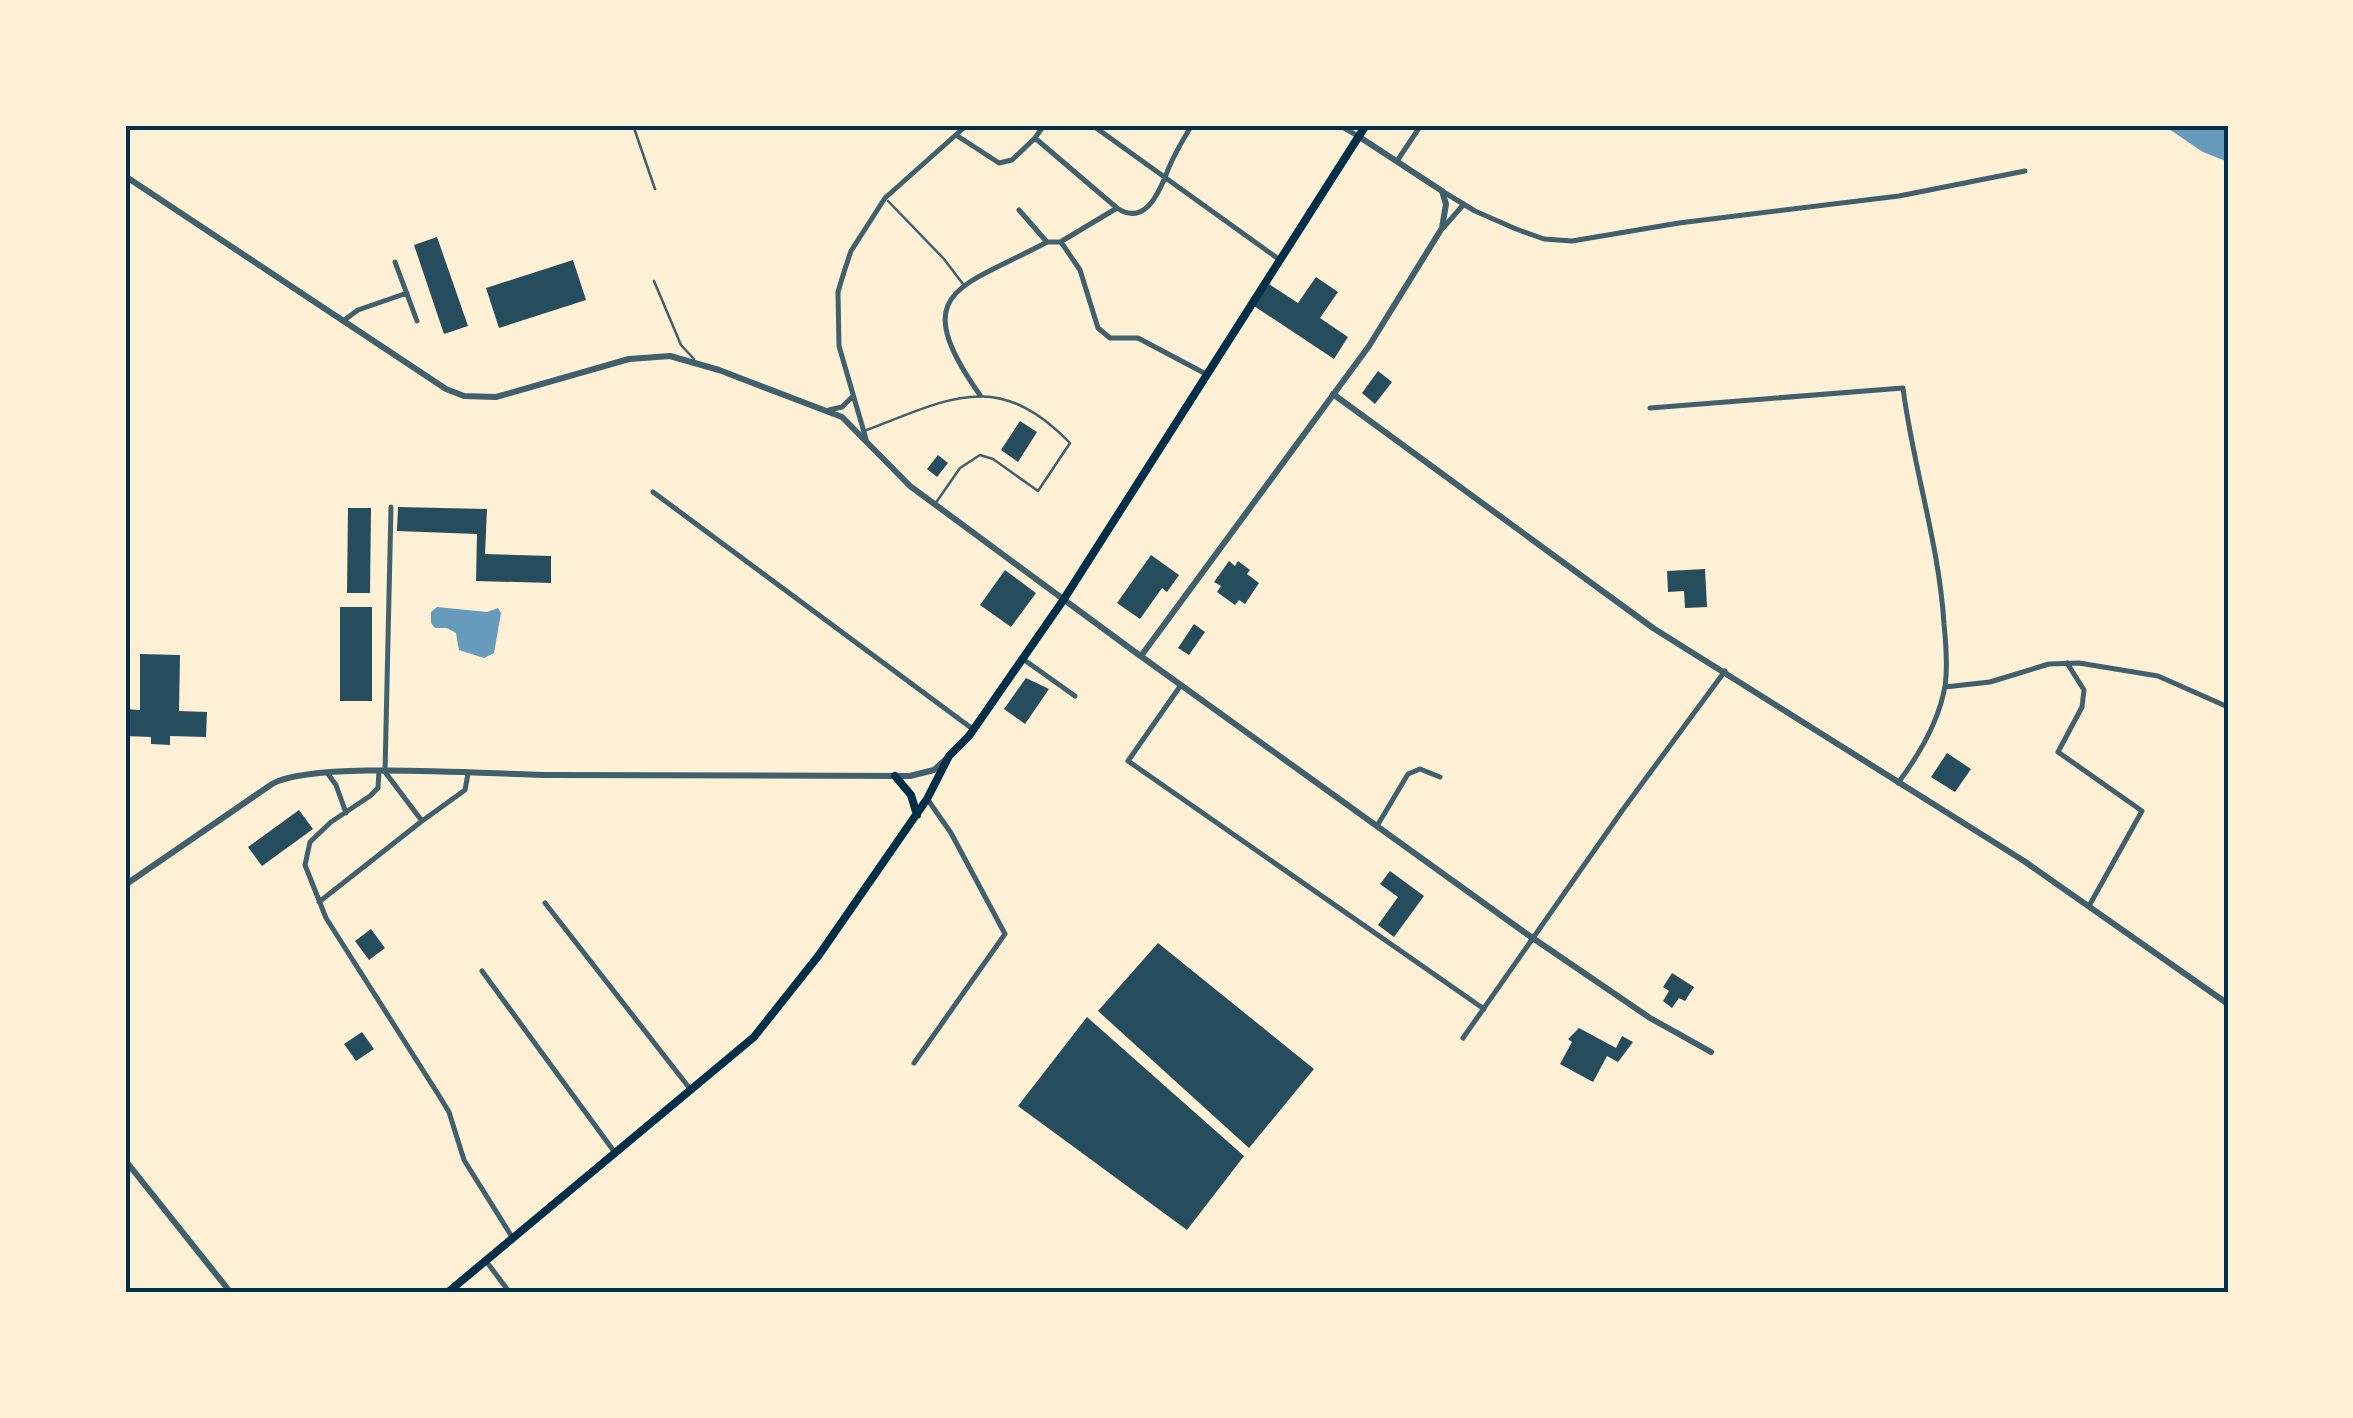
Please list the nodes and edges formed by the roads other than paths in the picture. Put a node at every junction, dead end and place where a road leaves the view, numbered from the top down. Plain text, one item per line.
1 (633, 125) edge
2 (967, 125) edge
3 (1044, 125) edge
4 (1092, 125) edge
5 (1192, 125) edge
6 (1339, 125) edge
7 (1366, 125) edge
8 (1421, 125) edge
9 (956, 135) junction
10 (1358, 136) junction
11 (1035, 138) junction
12 (1397, 162) junction
13 (2025, 171) dead end
14 (125, 176) edge
15 (1164, 177) junction
16 (655, 189) dead end
17 (1442, 190) junction
18 (885, 198) junction
19 (1464, 204) junction
20 (1116, 208) junction
21 (1020, 210) dead end
22 (1442, 228) junction
23 (1047, 242) junction
24 (1061, 242) junction
25 (1280, 260) junction
26 (395, 262) dead end
27 (654, 281) dead end
28 (964, 285) junction
29 (407, 293) junction
30 (343, 321) junction
31 (417, 321) dead end
32 (698, 364) junction
33 (1207, 374) junction
34 (1333, 394) junction
35 (980, 395) junction
36 (852, 397) junction
37 (1650, 408) dead end
38 (829, 410) junction
39 (863, 432) junction
40 (868, 441) junction
41 (653, 492) dead end
42 (935, 504) junction
43 (392, 507) dead end
44 (1064, 599) junction
45 (1142, 656) junction
46 (1023, 659) junction
47 (2067, 663) junction
48 (1725, 672) junction
49 (1182, 685) junction
50 (1945, 687) junction
51 (1076, 696) dead end
52 (2228, 707) edge
53 (974, 730) junction
54 (949, 756) junction
55 (382, 772) junction
56 (328, 774) junction
57 (468, 774) junction
58 (895, 776) junction
59 (1440, 778) dead end
60 (1898, 783) junction
61 (927, 800) junction
62 (346, 814) junction
63 (917, 815) junction
64 (422, 821) junction
65 (1377, 826) junction
66 (125, 885) edge
67 (320, 902) junction
68 (545, 903) dead end
69 (2089, 906) junction
70 (1533, 937) junction
71 (482, 971) dead end
72 (2228, 1004) edge
73 (1484, 1009) junction
74 (1464, 1038) dead end
75 (1711, 1052) dead end
76 (914, 1063) dead end
77 (691, 1090) junction
78 (616, 1154) junction
79 (125, 1160) edge
80 (513, 1239) junction
81 (486, 1261) junction
82 (231, 1293) edge
83 (447, 1293) edge
84 (510, 1293) edge

1 - 16 lane
2 - 9 street
3 - 11 street
4 - 15 street
5 - 15 street
6 - 10 street
7 - 10 main road
8 - 12 street
9 - 11 street
9 - 18 street
10 - 12 street
10 - 25 main road
11 - 20 street
12 - 17 street
13 - 19 street
14 - 30 street
15 - 20 street
15 - 25 street
17 - 19 street
17 - 22 street
18 - 28 lane
18 - 36 street
19 - 22 street
20 - 24 street
21 - 23 street
22 - 34 street
23 - 24 street
23 - 28 street
24 - 33 street
25 - 33 main road
26 - 29 street
27 - 32 lane
28 - 35 street
29 - 30 street
29 - 31 street
30 - 32 street
32 - 38 street
33 - 44 main road
34 - 45 street
34 - 48 street
35 - 39 lane
35 - 42 lane
36 - 38 street
36 - 39 street
37 - 50 street
38 - 40 street
39 - 40 street
40 - 42 street
41 - 53 street
42 - 44 street
43 - 55 street
44 - 45 street
44 - 46 main road
45 - 49 street
46 - 51 street
46 - 53 main road
47 - 50 street
47 - 52 street
47 - 69 street
48 - 60 street
48 - 70 street
49 - 65 street
49 - 73 street
50 - 60 street
53 - 54 main road
54 - 58 street
54 - 61 main road
55 - 56 street
55 - 57 street
55 - 62 street
55 - 64 street
56 - 62 street
56 - 66 street
57 - 58 street
57 - 64 street
58 - 63 main road
59 - 65 street
60 - 69 street
61 - 63 main road
61 - 76 street
62 - 67 street
63 - 77 main road
64 - 67 street
65 - 70 street
67 - 80 street
68 - 77 street
69 - 72 street
70 - 73 street
70 - 75 street
71 - 78 street
73 - 74 street
77 - 78 main road
78 - 80 main road
79 - 82 street
80 - 81 main road
81 - 83 main road
81 - 84 street

